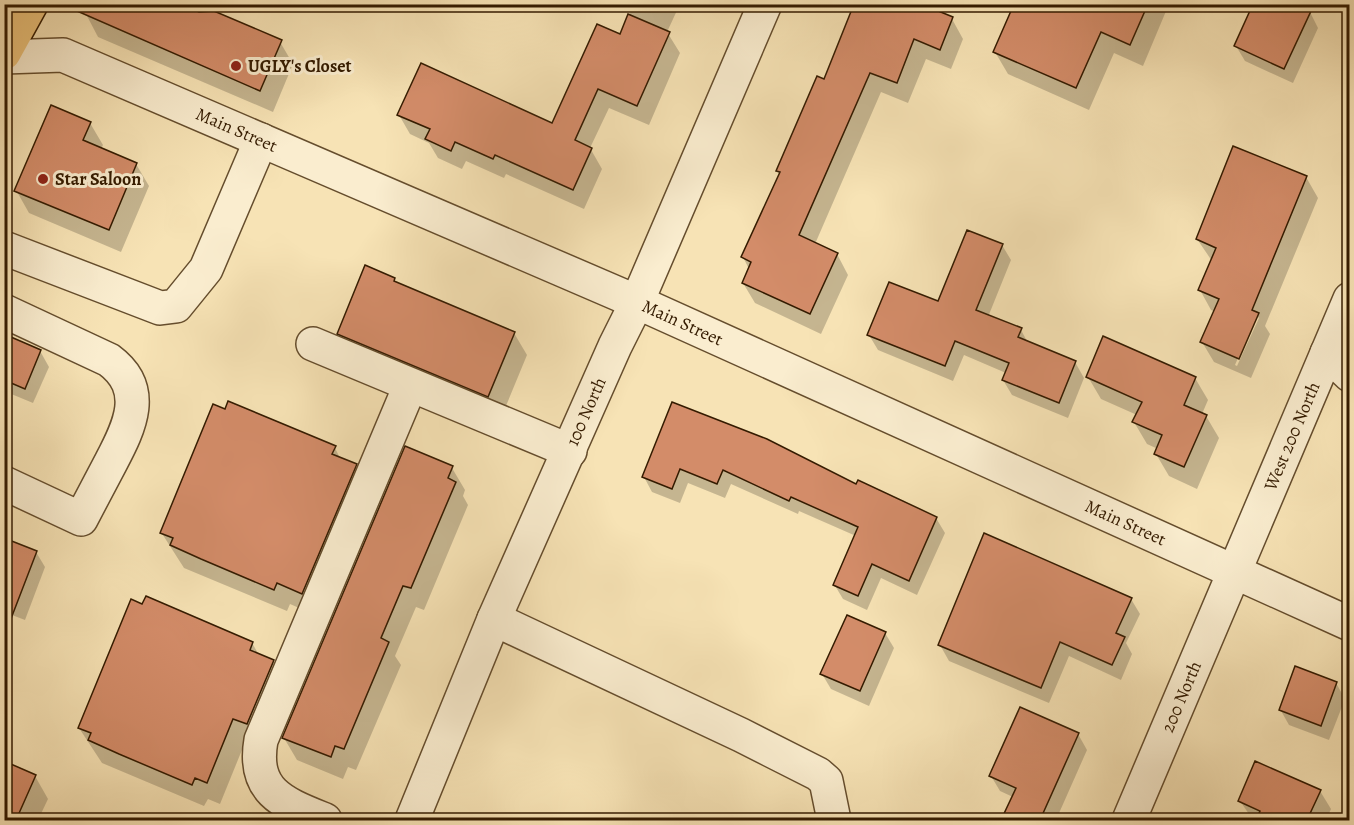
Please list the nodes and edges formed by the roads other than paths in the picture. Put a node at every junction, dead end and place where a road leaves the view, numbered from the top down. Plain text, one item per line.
1 (31, 4) edge
2 (765, 4) edge
3 (4, 55) edge
4 (261, 140) junction
5 (4, 248) edge
6 (1350, 299) edge
7 (637, 302) junction
8 (4, 311) edge
9 (313, 344) dead end
10 (1327, 353) junction
11 (1350, 375) edge
12 (410, 386) junction
13 (570, 451) junction
14 (4, 483) edge
15 (1234, 574) junction
16 (494, 620) junction
17 (1350, 624) edge
18 (325, 820) edge
19 (412, 820) edge
20 (834, 820) edge
21 (1129, 820) edge

1 - 3 main road
2 - 7 street, 100 North
3 - 4 street, Main Street
4 - 5 street
4 - 7 street, Main Street
6 - 10 street, West 200 North
7 - 13 street, 100 North
7 - 15 street, Main Street
8 - 14 street
9 - 12 street
10 - 11 street
10 - 15 street, West 200 North
12 - 13 street
12 - 18 street
13 - 16 street, 100 North
15 - 17 street, Main Street
15 - 21 street, 200 North
16 - 19 street, 100 North
16 - 20 street

